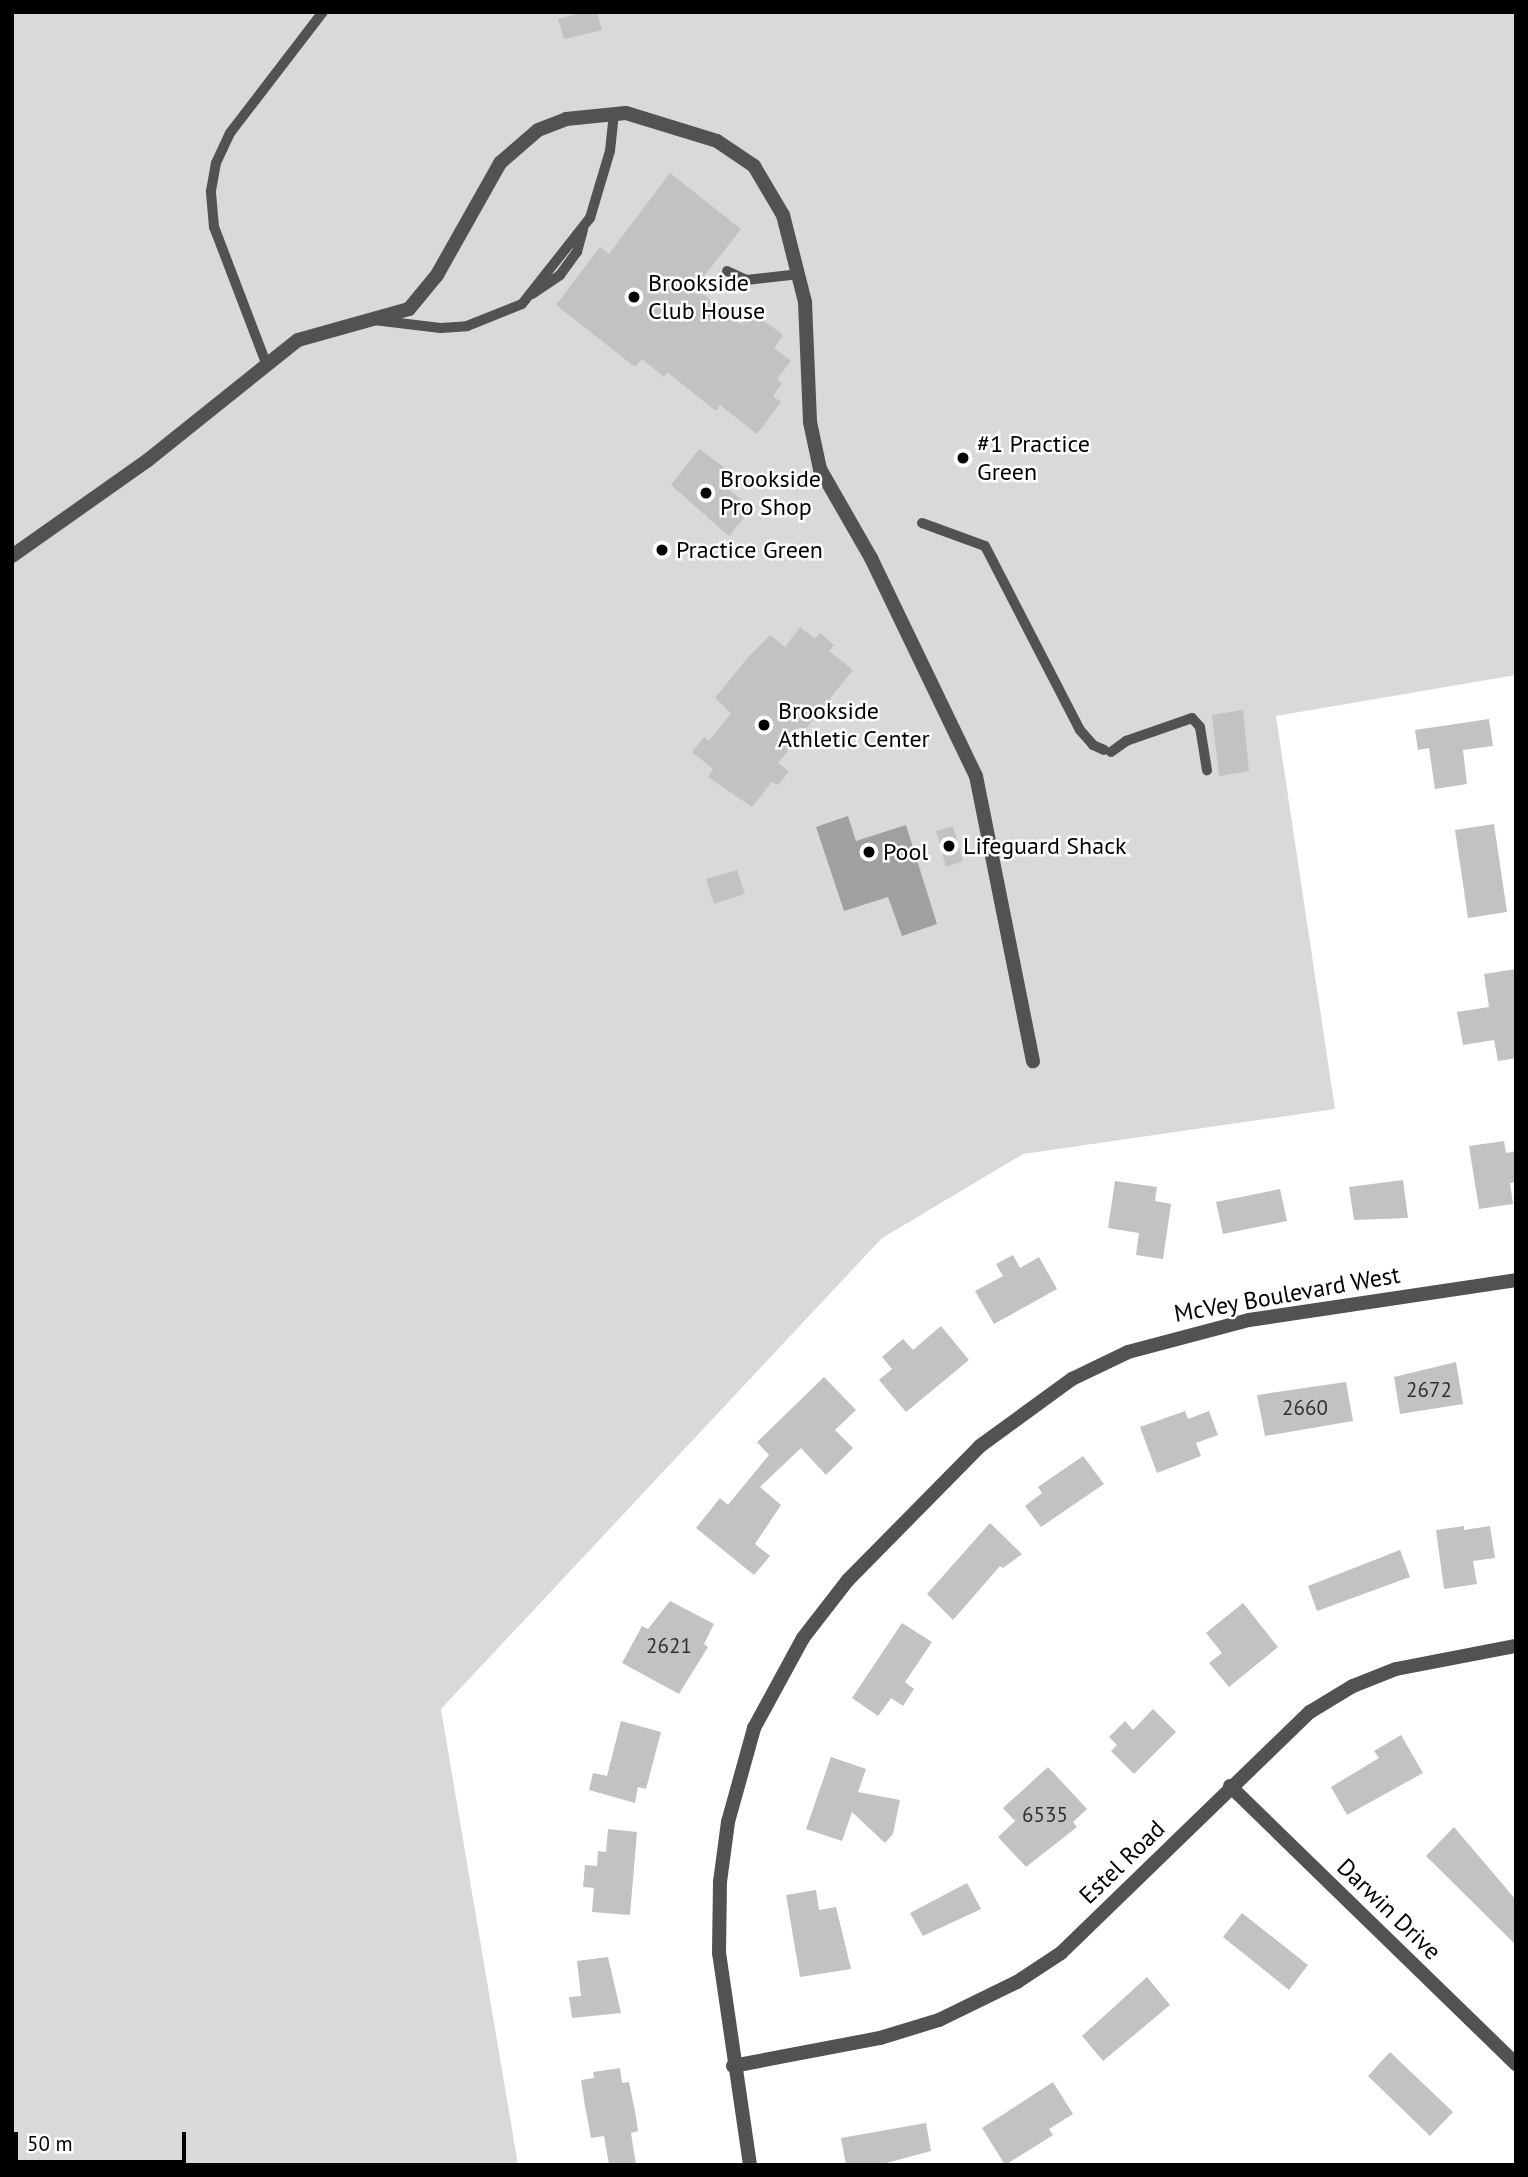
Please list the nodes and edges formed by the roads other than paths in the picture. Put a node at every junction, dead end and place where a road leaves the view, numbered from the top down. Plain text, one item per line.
1 (323, 12) edge
2 (614, 113) junction
3 (727, 271) dead end
4 (800, 274) junction
5 (371, 320) junction
6 (267, 363) junction
7 (922, 523) dead end
8 (12, 556) edge
9 (1207, 770) dead end
10 (1032, 1060) dead end
11 (1516, 1280) edge
12 (1516, 1646) edge
13 (1230, 1786) junction
14 (1516, 2064) edge
15 (733, 2066) junction
16 (750, 2165) edge

1 - 6 lane
2 - 4 street
2 - 5 street
2 - 5 lane
3 - 4 lane
4 - 10 street
5 - 6 street
6 - 8 street
7 - 9 lane
11 - 15 street, McVey Boulevard West
12 - 13 street, Estel Road
13 - 14 street, Darwin Drive
13 - 15 street, Estel Road
15 - 16 street, McVey Boulevard West

